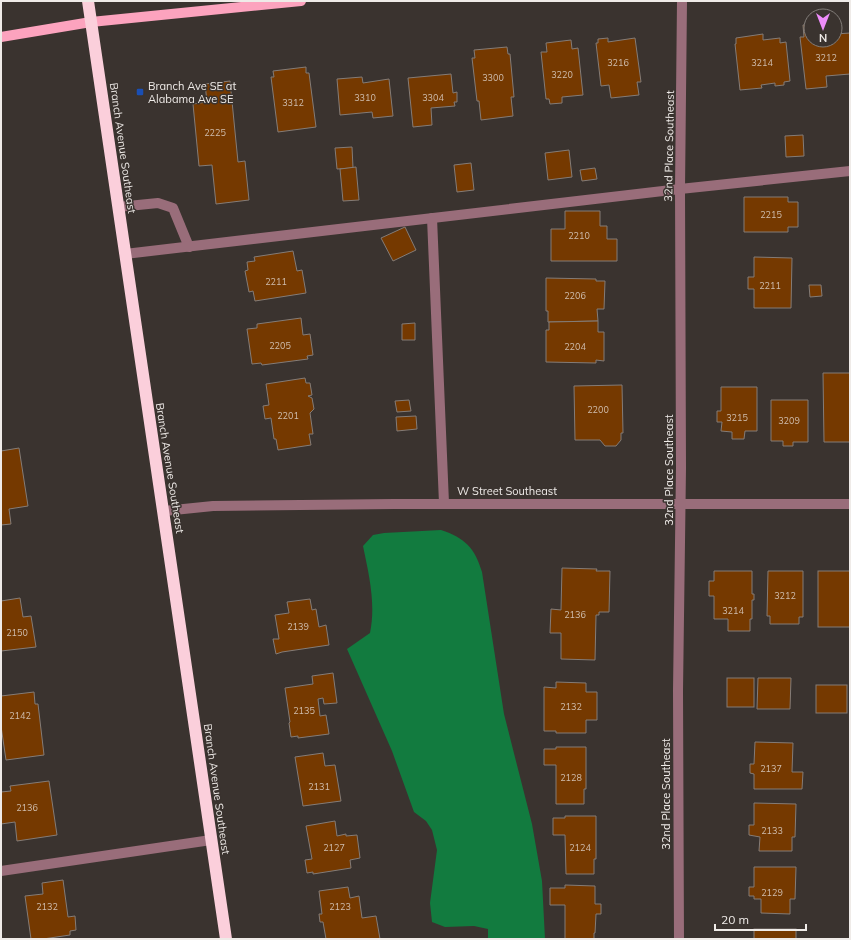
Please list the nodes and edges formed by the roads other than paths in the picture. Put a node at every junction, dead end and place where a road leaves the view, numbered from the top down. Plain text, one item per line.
1 (88, 1) edge
2 (301, 1) edge
3 (682, 1) edge
4 (92, 22) junction
5 (1, 36) edge
6 (850, 171) edge
7 (680, 189) junction
8 (118, 207) junction
9 (432, 218) junction
10 (189, 247) junction
11 (125, 254) junction
12 (444, 503) junction
13 (681, 503) junction
14 (850, 504) edge
15 (164, 511) junction
16 (211, 840) junction
17 (1, 871) edge
18 (226, 939) edge
19 (679, 939) edge

1 - 4 highway, Branch Avenue Southeast
2 - 4 main road
3 - 7 street, 32nd Place Southeast
4 - 5 main road
4 - 8 highway, Branch Avenue Southeast
6 - 7 street
7 - 9 street
7 - 13 street, 32nd Place Southeast
8 - 10 street
8 - 11 highway, Branch Avenue Southeast
9 - 10 street
9 - 12 street
10 - 11 street
11 - 15 highway, Branch Avenue Southeast
12 - 13 street, W Street Southeast
12 - 15 street, W Street Southeast
13 - 14 street, W Street Southeast
13 - 19 street, 32nd Place Southeast
15 - 16 highway, Branch Avenue Southeast
16 - 17 street
16 - 18 highway, Branch Avenue Southeast

